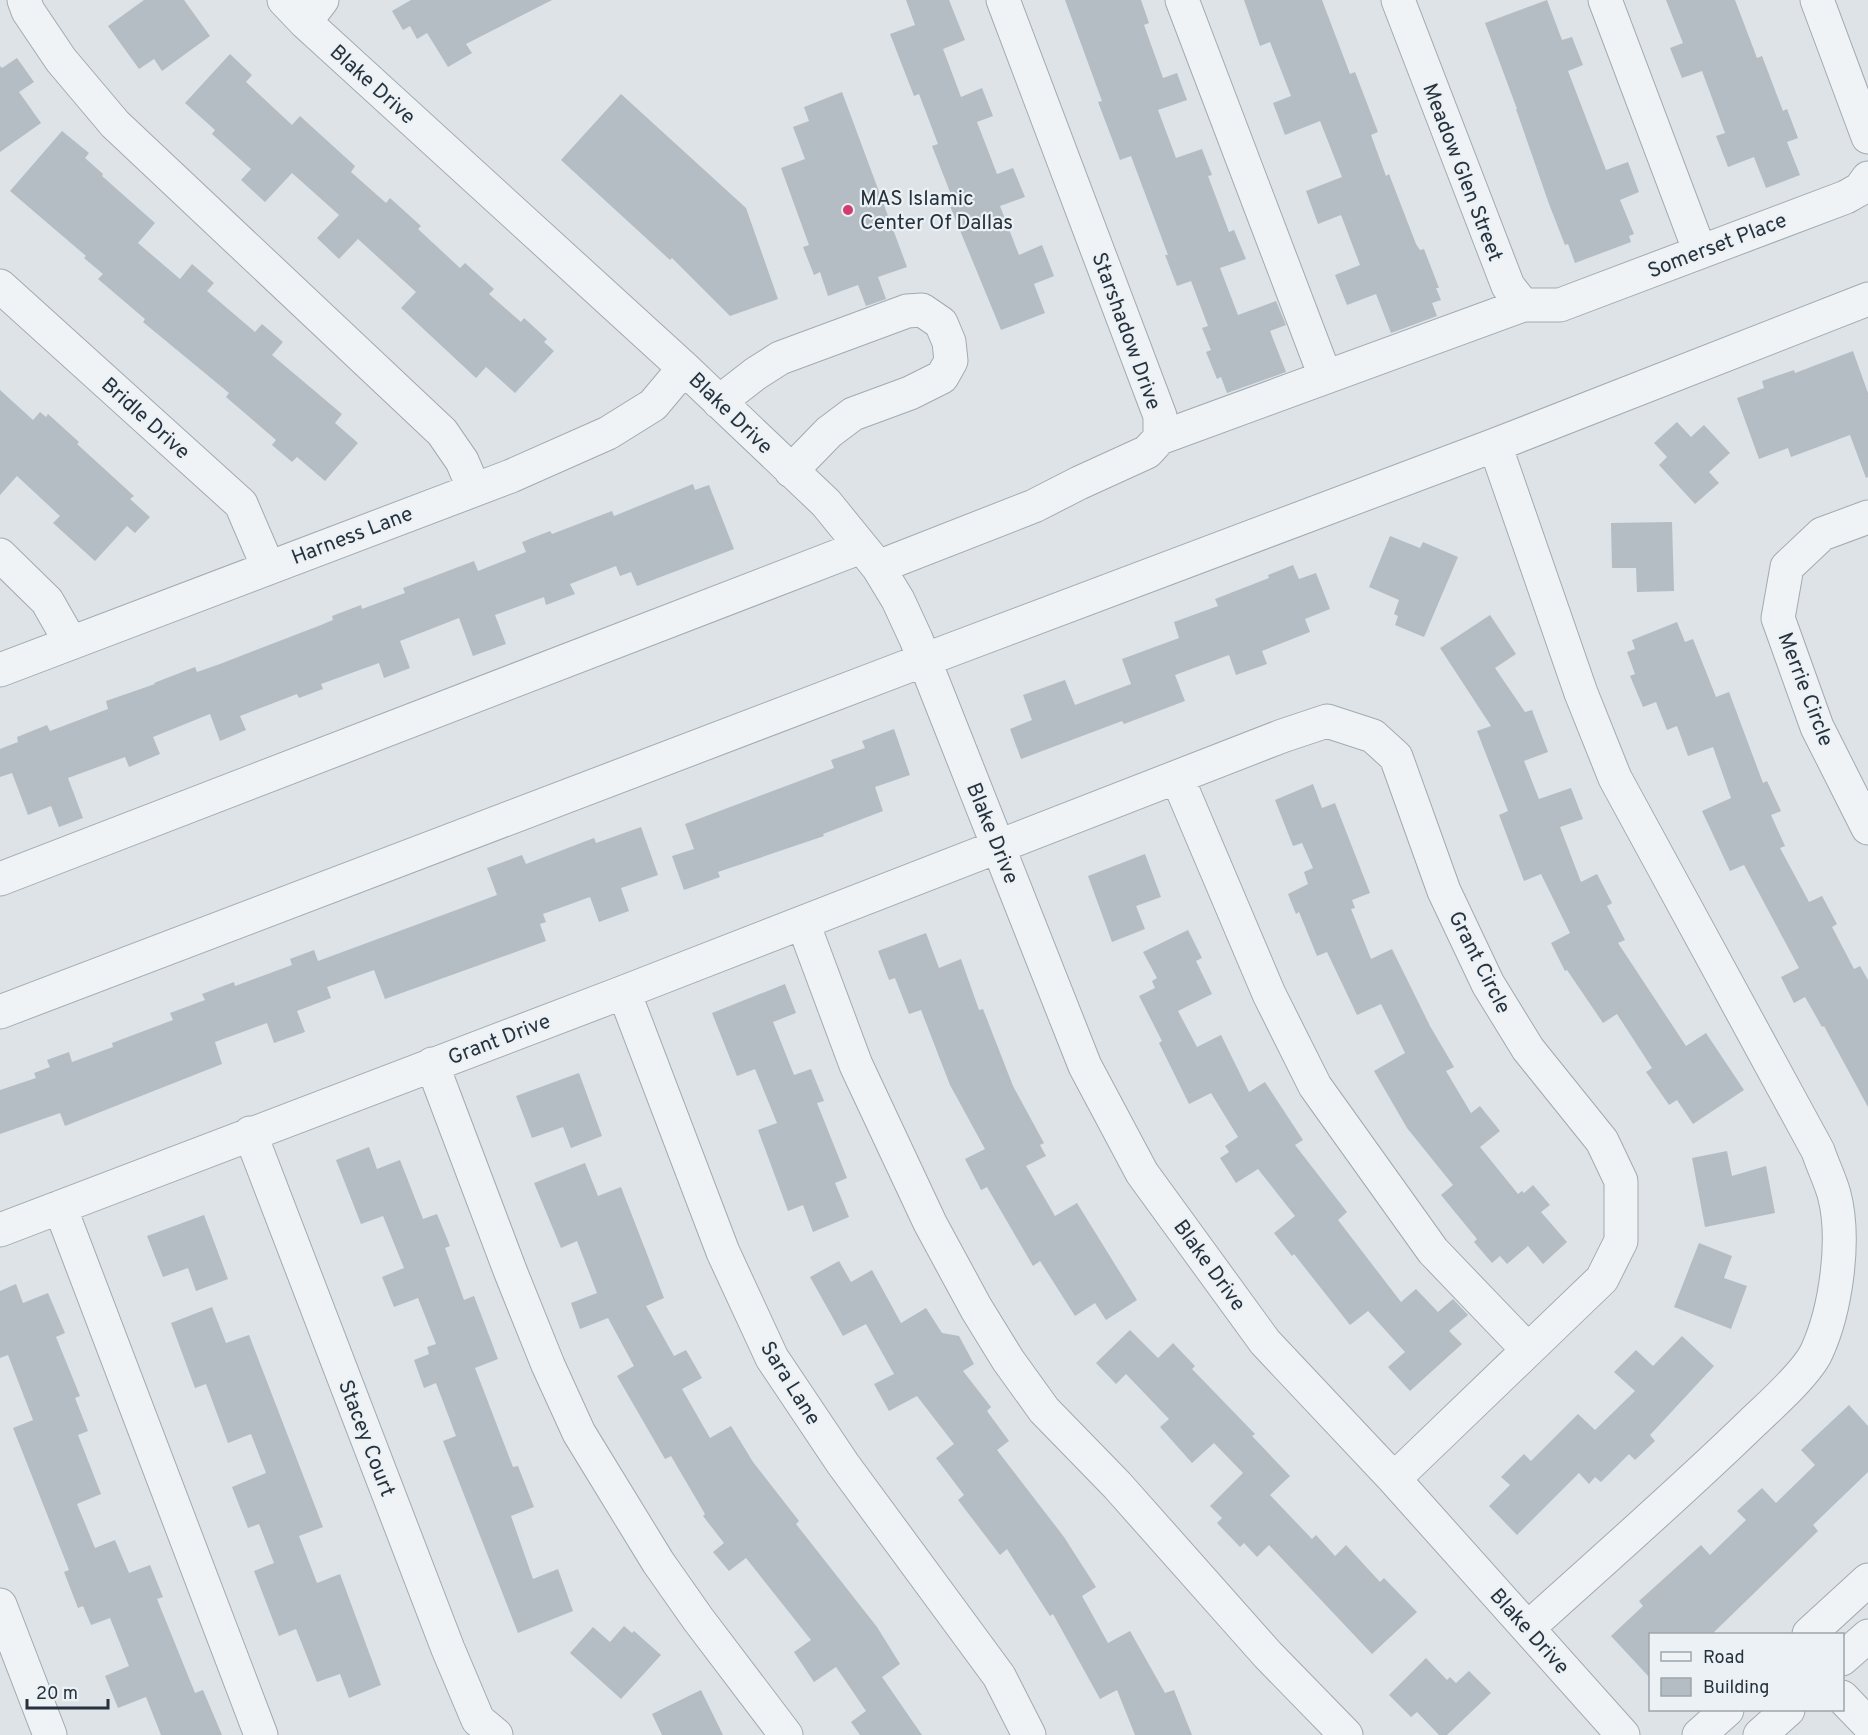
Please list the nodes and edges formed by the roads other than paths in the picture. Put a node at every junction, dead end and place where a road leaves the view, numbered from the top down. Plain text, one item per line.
1 (24, 0) edge
2 (1003, 0) edge
3 (1182, 0) edge
4 (1398, 0) edge
5 (1605, 0) edge
6 (1817, 0) edge
7 (304, 7) edge
8 (1868, 137) edge
9 (1868, 178) edge
10 (1700, 252) junction
11 (0, 286) edge
12 (1868, 299) edge
13 (1523, 304) junction
14 (684, 368) junction
15 (1325, 376) junction
16 (719, 402) junction
17 (1160, 438) junction
18 (1495, 445) junction
19 (791, 471) junction
20 (474, 489) junction
21 (1868, 517) edge
22 (0, 555) edge
23 (870, 557) junction
24 (268, 567) junction
25 (71, 643) junction
26 (924, 660) junction
27 (0, 670) edge
28 (1177, 777) junction
29 (1868, 828) edge
30 (999, 847) junction
31 (0, 879) edge
32 (803, 923) junction
33 (624, 992) junction
34 (0, 1012) edge
35 (432, 1064) junction
36 (250, 1133) junction
37 (60, 1207) junction
38 (0, 1230) edge
39 (1528, 1350) junction
40 (1394, 1479) junction
41 (1868, 1580) edge
42 (0, 1605) edge
43 (1528, 1629) junction
44 (1811, 1633) edge
45 (1868, 1636) edge
46 (1844, 1657) edge
47 (1844, 1699) edge
48 (1726, 1711) edge
49 (1787, 1711) edge
50 (1868, 1724) edge
51 (1342, 1734) edge
52 (50, 1735) edge
53 (261, 1735) edge
54 (496, 1735) edge
55 (786, 1735) edge
56 (1029, 1735) edge
57 (1623, 1735) edge
58 (1699, 1735) edge
59 (1760, 1735) edge

1 - 20 street
2 - 17 street, Starshadow Drive
3 - 15 street
4 - 13 street, Meadow Glen Street
5 - 10 street
6 - 8 street
7 - 14 street, Blake Drive
9 - 10 street, Somerset Place
10 - 13 street, Somerset Place
11 - 24 street, Bridle Drive
12 - 18 street
13 - 15 street
14 - 16 street, Blake Drive
14 - 20 street, Harness Lane
15 - 17 street
16 - 19 street, Blake Drive
16 - 19 street
17 - 23 street, Starshadow Drive
18 - 26 street
18 - 43 street
19 - 23 street, Blake Drive
20 - 24 street, Harness Lane
21 - 29 street, Merrie Circle
22 - 25 street
23 - 26 street, Blake Drive
23 - 31 street, Starshadow Drive
24 - 25 street, Harness Lane
25 - 27 street, Harness Lane
26 - 30 street, Blake Drive
26 - 34 street
28 - 30 street, Grant Circle
28 - 39 street
28 - 39 street, Grant Circle
30 - 32 street, Grant Drive
30 - 40 street, Blake Drive
32 - 33 street, Grant Drive
32 - 51 street
33 - 35 street, Grant Drive
33 - 56 street, Sara Lane
35 - 36 street, Grant Drive
35 - 55 street
36 - 37 street, Grant Drive
36 - 54 street, Stacey Court
37 - 38 street, Grant Drive
37 - 53 street
39 - 40 street, Grant Circle
40 - 43 street, Blake Drive
41 - 44 street
42 - 52 street
43 - 57 street, Blake Drive
45 - 46 street
47 - 50 street
48 - 58 street
49 - 59 street

